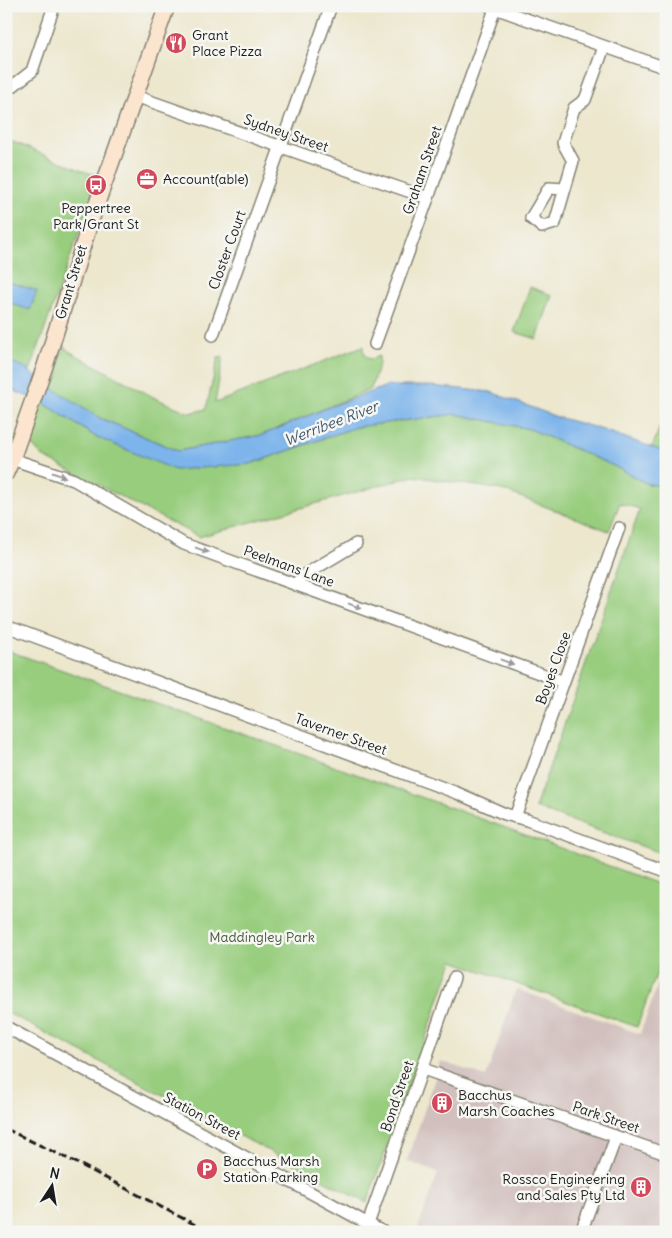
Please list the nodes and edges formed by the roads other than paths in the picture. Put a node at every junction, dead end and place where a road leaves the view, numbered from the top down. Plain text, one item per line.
1 (54, 6) edge
2 (167, 6) edge
3 (331, 6) edge
4 (494, 7) edge
5 (604, 46) junction
6 (666, 68) edge
7 (9, 88) dead end
8 (135, 96) junction
9 (281, 147) junction
10 (564, 189) dead end
11 (428, 198) junction
12 (213, 335) dead end
13 (374, 344) dead end
14 (12, 459) junction
15 (6, 473) edge
16 (619, 528) dead end
17 (356, 544) dead end
18 (296, 585) junction
19 (6, 626) edge
20 (564, 682) junction
21 (515, 817) junction
22 (666, 871) edge
23 (454, 978) dead end
24 (6, 1026) edge
25 (423, 1069) junction
26 (616, 1137) junction
27 (666, 1154) edge
28 (368, 1224) junction
29 (383, 1232) edge
30 (581, 1232) edge

1 - 7 street
2 - 8 main road, Grant Street
3 - 9 street, Closter Court
4 - 5 street
4 - 11 street, Graham Street
5 - 6 street
5 - 10 street
8 - 9 street, Sydney Street
8 - 14 main road, Grant Street
9 - 11 street, Sydney Street
9 - 12 street, Closter Court
11 - 13 street, Graham Street
14 - 15 main road, Grant Street
14 -> 18 street, Peelmans Lane
16 - 20 street, Boyes Close
17 - 18 street
18 -> 20 street, Peelmans Lane
19 - 21 street, Taverner Street
20 - 21 street, Boyes Close
21 - 22 street, Taverner Street
23 - 25 street, Bond Street
24 - 28 street, Station Street
25 - 26 street, Park Street
25 - 28 street, Bond Street
26 - 27 street, Park Street
26 - 30 street
28 - 29 street, Station Street

